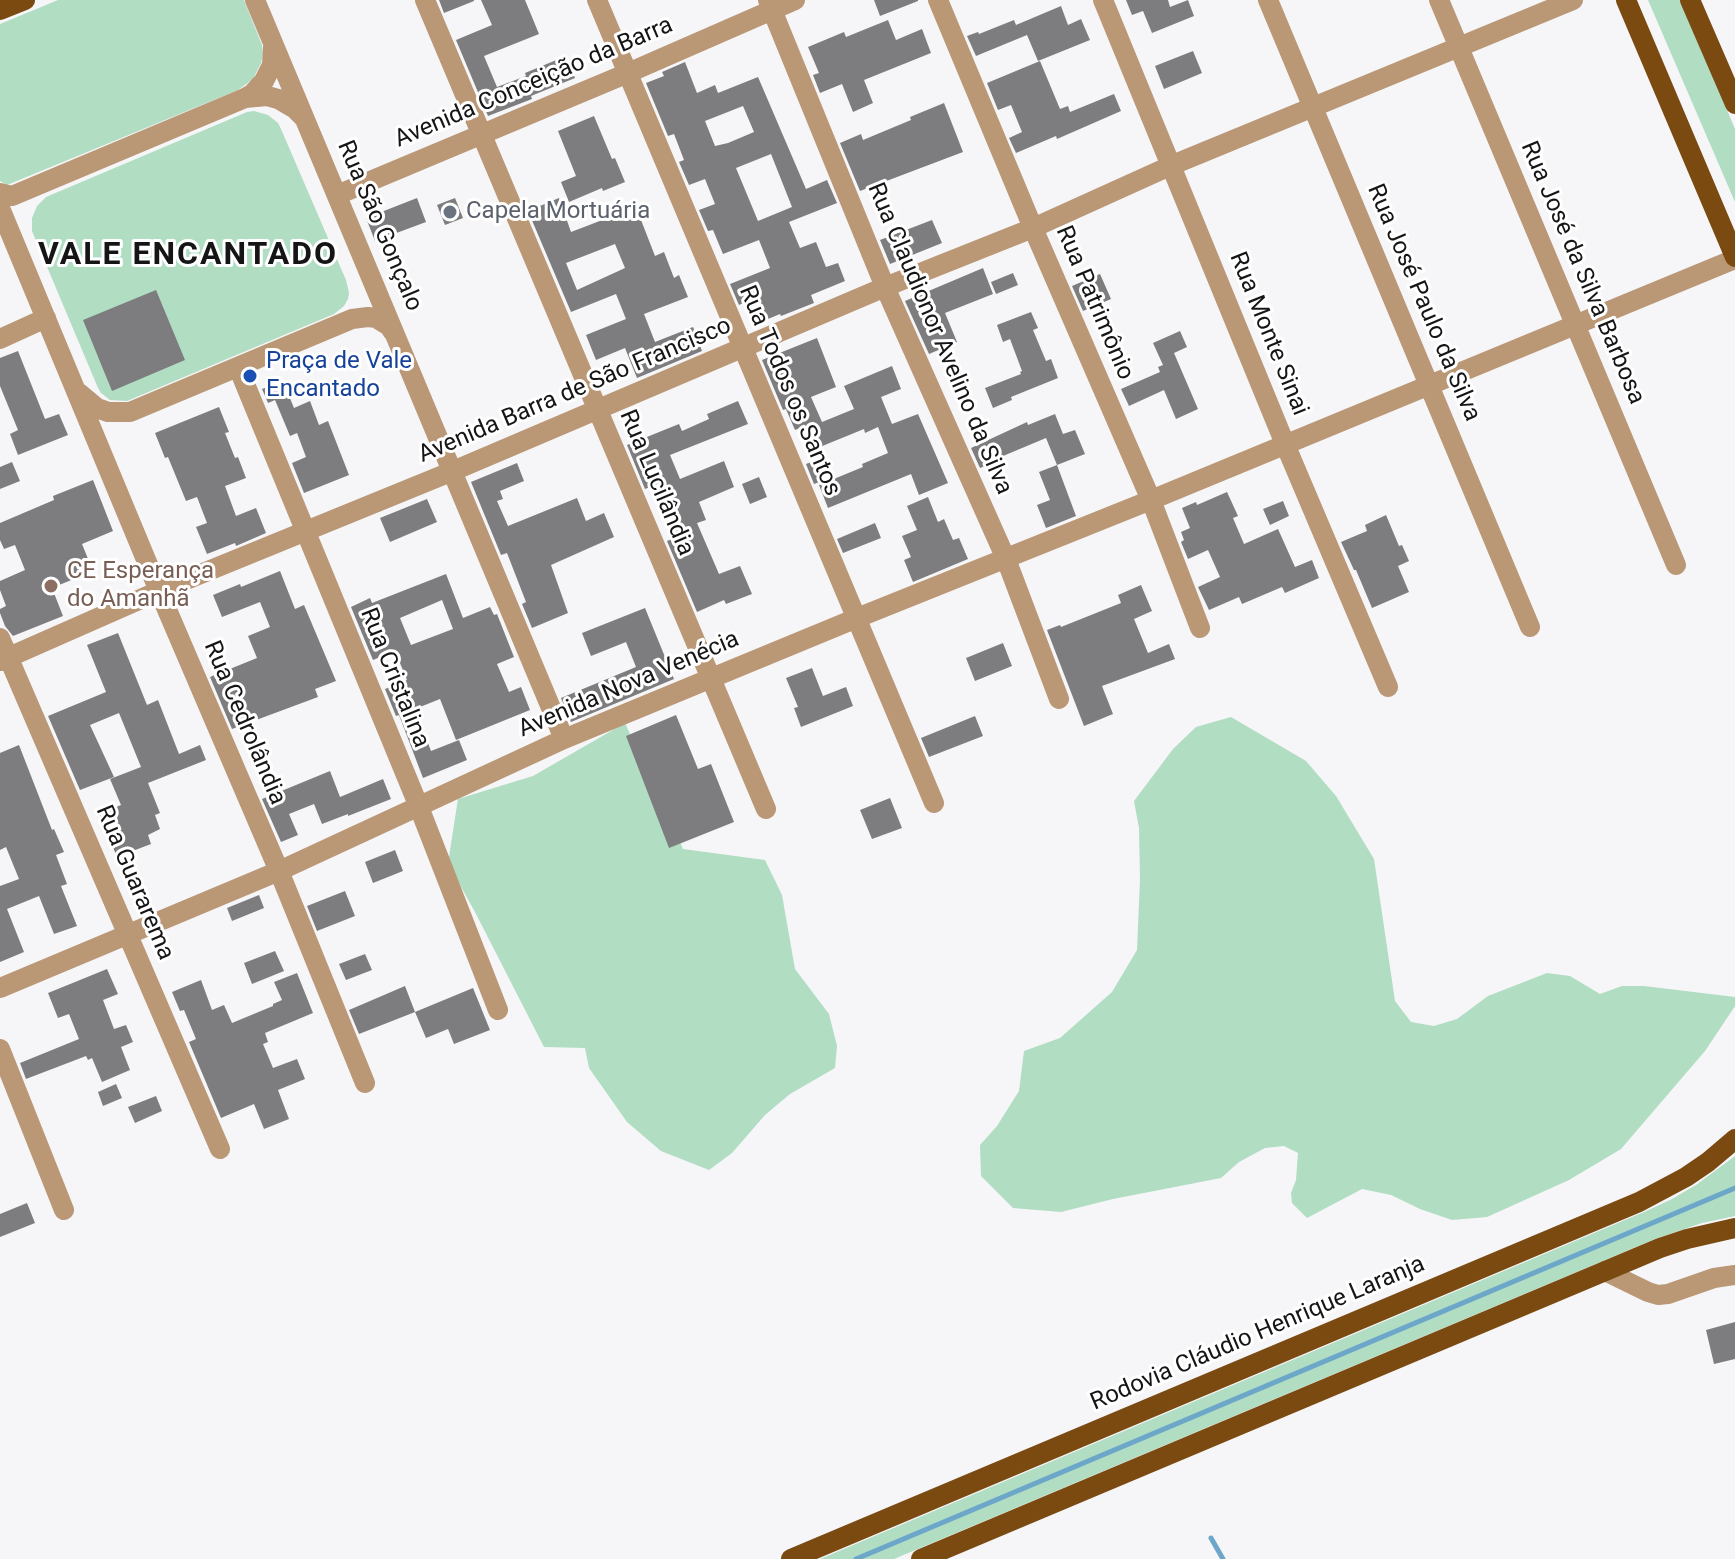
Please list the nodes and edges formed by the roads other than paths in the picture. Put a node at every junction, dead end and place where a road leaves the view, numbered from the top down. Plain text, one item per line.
1 (25, 0) edge
2 (255, 0) edge
3 (425, 0) edge
4 (597, 0) edge
5 (795, 0) edge
6 (938, 0) edge
7 (1103, 0) edge
8 (1268, 0) edge
9 (1439, 0) edge
10 (1573, 0) edge
11 (1626, 0) edge
12 (1690, 0) edge
13 (770, 4) edge
14 (0, 10) edge
15 (272, 40) junction
16 (1459, 47) junction
17 (628, 73) junction
18 (235, 103) junction
19 (1735, 104) edge
20 (1313, 107) junction
21 (307, 124) junction
22 (481, 134) junction
23 (1170, 166) junction
24 (36, 186) junction
25 (0, 193) edge
26 (337, 195) junction
27 (0, 208) edge
28 (1033, 228) junction
29 (13, 240) junction
30 (1735, 258) edge
31 (370, 273) junction
32 (885, 287) junction
33 (46, 318) junction
34 (1575, 324) junction
35 (337, 325) junction
36 (0, 339) edge
37 (398, 339) junction
38 (743, 348) junction
39 (238, 367) junction
40 (1429, 384) junction
41 (74, 387) junction
42 (598, 410) junction
43 (1285, 444) junction
44 (453, 471) junction
45 (1151, 500) junction
46 (306, 531) junction
47 (1006, 559) junction
48 (1676, 565) dead end
49 (159, 591) junction
50 (857, 618) junction
51 (1530, 627) dead end
52 (1200, 628) dead end
53 (0, 638) edge
54 (4, 660) edge
55 (710, 678) junction
56 (1388, 687) dead end
57 (1059, 699) dead end
58 (564, 739) junction
59 (934, 803) dead end
60 (419, 807) junction
61 (766, 809) dead end
62 (279, 871) junction
63 (128, 934) junction
64 (0, 988) edge
65 (498, 1010) dead end
66 (0, 1049) edge
67 (365, 1083) dead end
68 (1735, 1139) edge
69 (220, 1149) dead end
70 (64, 1210) dead end
71 (1735, 1228) edge
72 (1605, 1271) junction
73 (1735, 1275) edge
74 (791, 1559) edge
75 (921, 1559) edge

1 - 14 main road
2 - 15 street, Rua São Gonçalo
3 - 22 street, Rua Lucilândia
4 - 17 street, Rua Todos os Santos
5 - 13 street, Avenida Conceição da Barra
6 - 28 street, Rua Patrimônio
7 - 23 street, Rua Monte Sinai
8 - 20 street, Rua José Paulo da Silva
9 - 16 street, Rua José da Silva Barbosa
10 - 16 street, Avenida Barra de São Francisco
11 - 30 main road
12 - 19 main road
13 - 17 street, Avenida Conceição da Barra
13 - 32 street, Rua Claudionor Avelino da Silva
15 - 18 street
15 - 21 street, Rua São Gonçalo
16 - 20 street, Avenida Barra de São Francisco
16 - 34 street, Rua José da Silva Barbosa
17 - 22 street, Avenida Conceição da Barra
17 - 38 street, Rua Todos os Santos
18 - 21 street
18 - 24 street
20 - 23 street, Avenida Barra de São Francisco
20 - 40 street, Rua José Paulo da Silva
21 - 26 street, Rua São Gonçalo
22 - 26 street, Avenida Conceição da Barra
22 - 42 street, Rua Lucilândia
23 - 28 street, Avenida Barra de São Francisco
23 - 43 street, Rua Monte Sinai
24 - 25 street
24 - 29 street
26 - 31 street, Rua São Gonçalo
27 - 29 street, Rua Cedrolândia
28 - 32 street, Avenida Barra de São Francisco
28 - 45 street, Rua Patrimônio
29 - 33 street, Rua Cedrolândia
30 - 34 street, Avenida Nova Venécia
31 - 35 street
31 - 37 street, Rua São Gonçalo
32 - 38 street, Avenida Barra de São Francisco
32 - 47 street, Rua Claudionor Avelino da Silva
33 - 36 street
33 - 41 street, Rua Cedrolândia
34 - 40 street, Avenida Nova Venécia
34 - 48 street, Rua José da Silva Barbosa
35 - 37 street
35 - 39 street
37 - 44 street, Rua São Gonçalo
38 - 42 street, Avenida Barra de São Francisco
38 - 50 street, Rua Todos os Santos
39 - 41 street
39 - 46 street, Rua Cristalina
40 - 43 street, Avenida Nova Venécia
40 - 51 street, Rua José Paulo da Silva
41 - 49 street, Rua Cedrolândia
42 - 44 street, Avenida Barra de São Francisco
42 - 55 street, Rua Lucilândia
43 - 45 street, Avenida Nova Venécia
43 - 56 street, Rua Monte Sinai
44 - 46 street, Avenida Barra de São Francisco
44 - 58 street, Rua São Gonçalo
45 - 47 street, Avenida Nova Venécia
45 - 52 street, Rua Patrimônio
46 - 49 street, Avenida Barra de São Francisco
46 - 60 street, Rua Cristalina
47 - 50 street, Avenida Nova Venécia
47 - 57 street, Rua Claudionor Avelino da Silva
49 - 54 street, Avenida Barra de São Francisco
49 - 62 street, Rua Cedrolândia
50 - 55 street, Avenida Nova Venécia
50 - 59 street, Rua Todos os Santos
53 - 54 street, Rua Guararema
54 - 63 street, Rua Guararema
55 - 58 street, Avenida Nova Venécia
55 - 61 street, Rua Lucilândia
58 - 60 street, Avenida Nova Venécia
60 - 62 street, Avenida Nova Venécia
60 - 65 street, Rua Cristalina
62 - 63 street, Avenida Nova Venécia
62 - 67 street, Rua Cedrolândia
63 - 64 street, Avenida Nova Venécia
63 - 69 street, Rua Guararema
66 - 70 street
68 - 74 main road, Rodovia Cláudio Henrique Laranja
71 - 72 main road
72 - 73 street
72 - 75 main road

